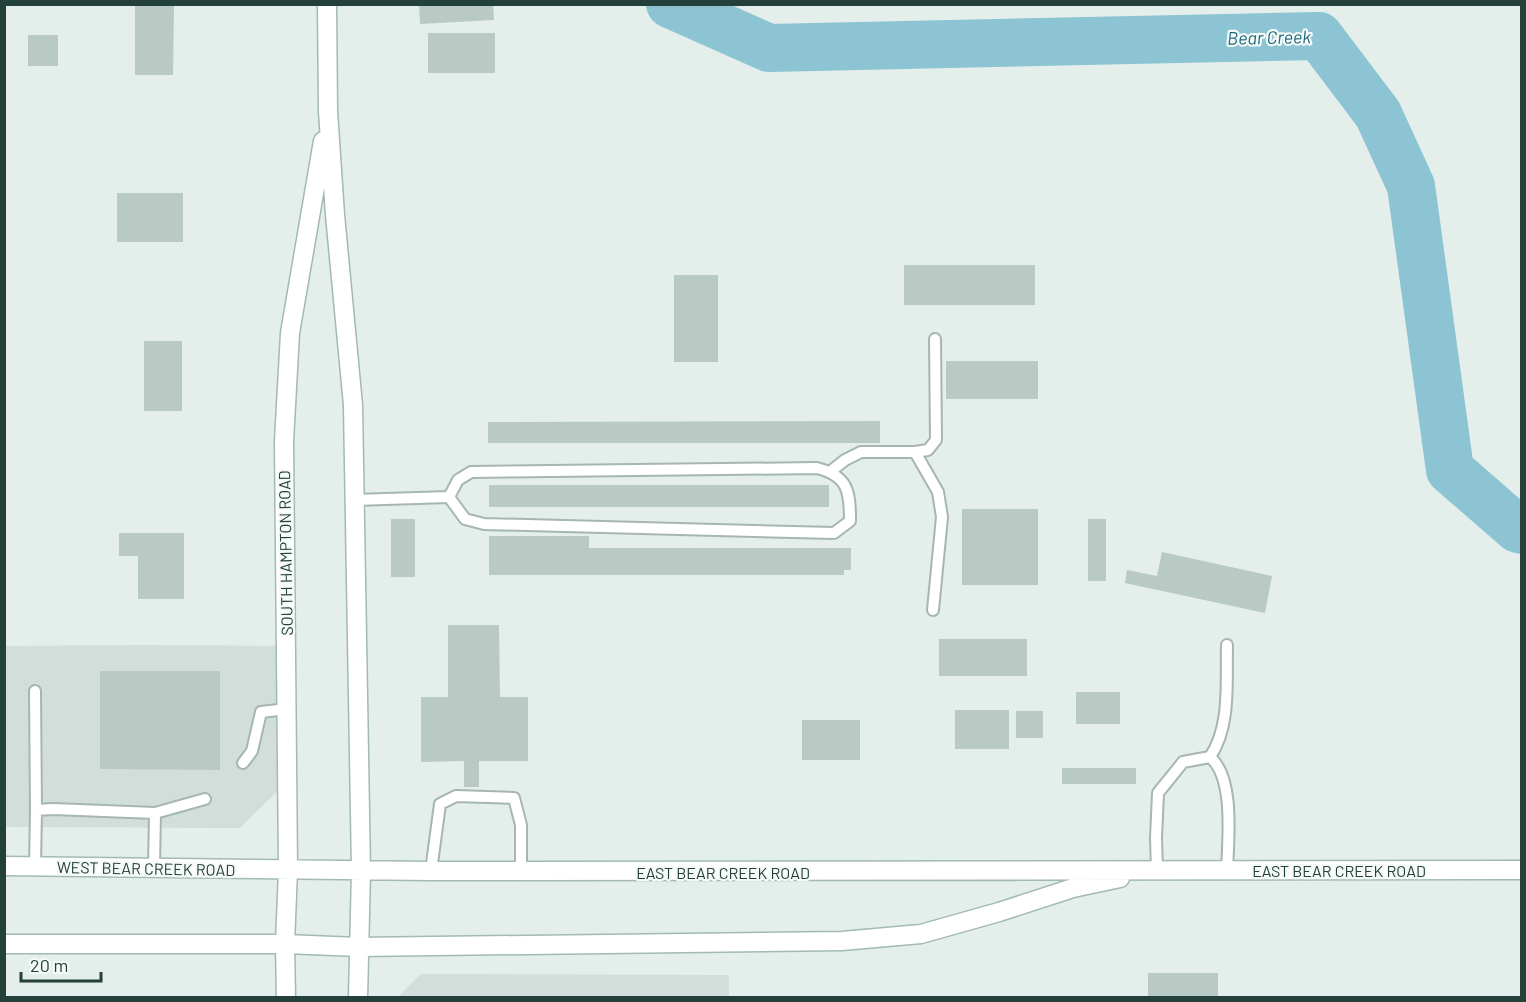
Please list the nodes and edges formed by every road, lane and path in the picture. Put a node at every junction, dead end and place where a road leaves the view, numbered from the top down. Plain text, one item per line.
1 (327, 4) edge
2 (328, 111) junction
3 (935, 339) dead end
4 (915, 452) junction
5 (831, 471) junction
6 (449, 497) junction
7 (354, 500) junction
8 (933, 610) dead end
9 (1227, 645) dead end
10 (35, 691) dead end
11 (287, 709) junction
12 (1210, 757) junction
13 (243, 763) dead end
14 (205, 799) dead end
15 (36, 810) junction
16 (155, 813) junction
17 (4, 866) edge
18 (36, 866) junction
19 (154, 867) junction
20 (288, 870) junction
21 (1157, 870) junction
22 (1521, 870) edge
23 (361, 871) junction
24 (431, 871) junction
25 (522, 871) junction
26 (1227, 871) junction
27 (4, 944) edge
28 (285, 944) junction
29 (358, 947) junction
30 (286, 998) edge
31 (358, 998) edge

1 - 2 main road, SOUTH HAMPTON ROAD
2 - 7 main road, SOUTH HAMPTON ROAD
2 - 11 main road, SOUTH HAMPTON ROAD
3 - 4 lane
4 - 5 lane
4 - 8 lane
5 - 6 lane
5 - 6 lane
6 - 7 lane
7 - 23 main road, SOUTH HAMPTON ROAD
9 - 12 lane
10 - 15 lane
11 - 13 lane
11 - 20 main road, SOUTH HAMPTON ROAD
12 - 21 lane
12 - 26 lane
14 - 16 lane
15 - 16 lane
15 - 18 lane
16 - 19 lane
17 - 18 main road, WEST BEAR CREEK ROAD
18 - 19 main road, WEST BEAR CREEK ROAD
19 - 20 main road, WEST BEAR CREEK ROAD
20 - 23 main road, EAST BEAR CREEK ROAD
20 - 28 main road, SOUTH HAMPTON ROAD
21 - 25 main road, EAST BEAR CREEK ROAD
21 - 26 main road, EAST BEAR CREEK ROAD
21 - 29 main road, EAST BEAR CREEK ROAD
22 - 26 main road, EAST BEAR CREEK ROAD
23 - 24 main road, EAST BEAR CREEK ROAD
23 - 29 main road, SOUTH HAMPTON ROAD
24 - 25 main road, EAST BEAR CREEK ROAD
24 - 25 lane
27 - 28 main road
28 - 29 main road
28 - 30 main road, SOUTH HAMPTON ROAD
29 - 31 main road, SOUTH HAMPTON ROAD

